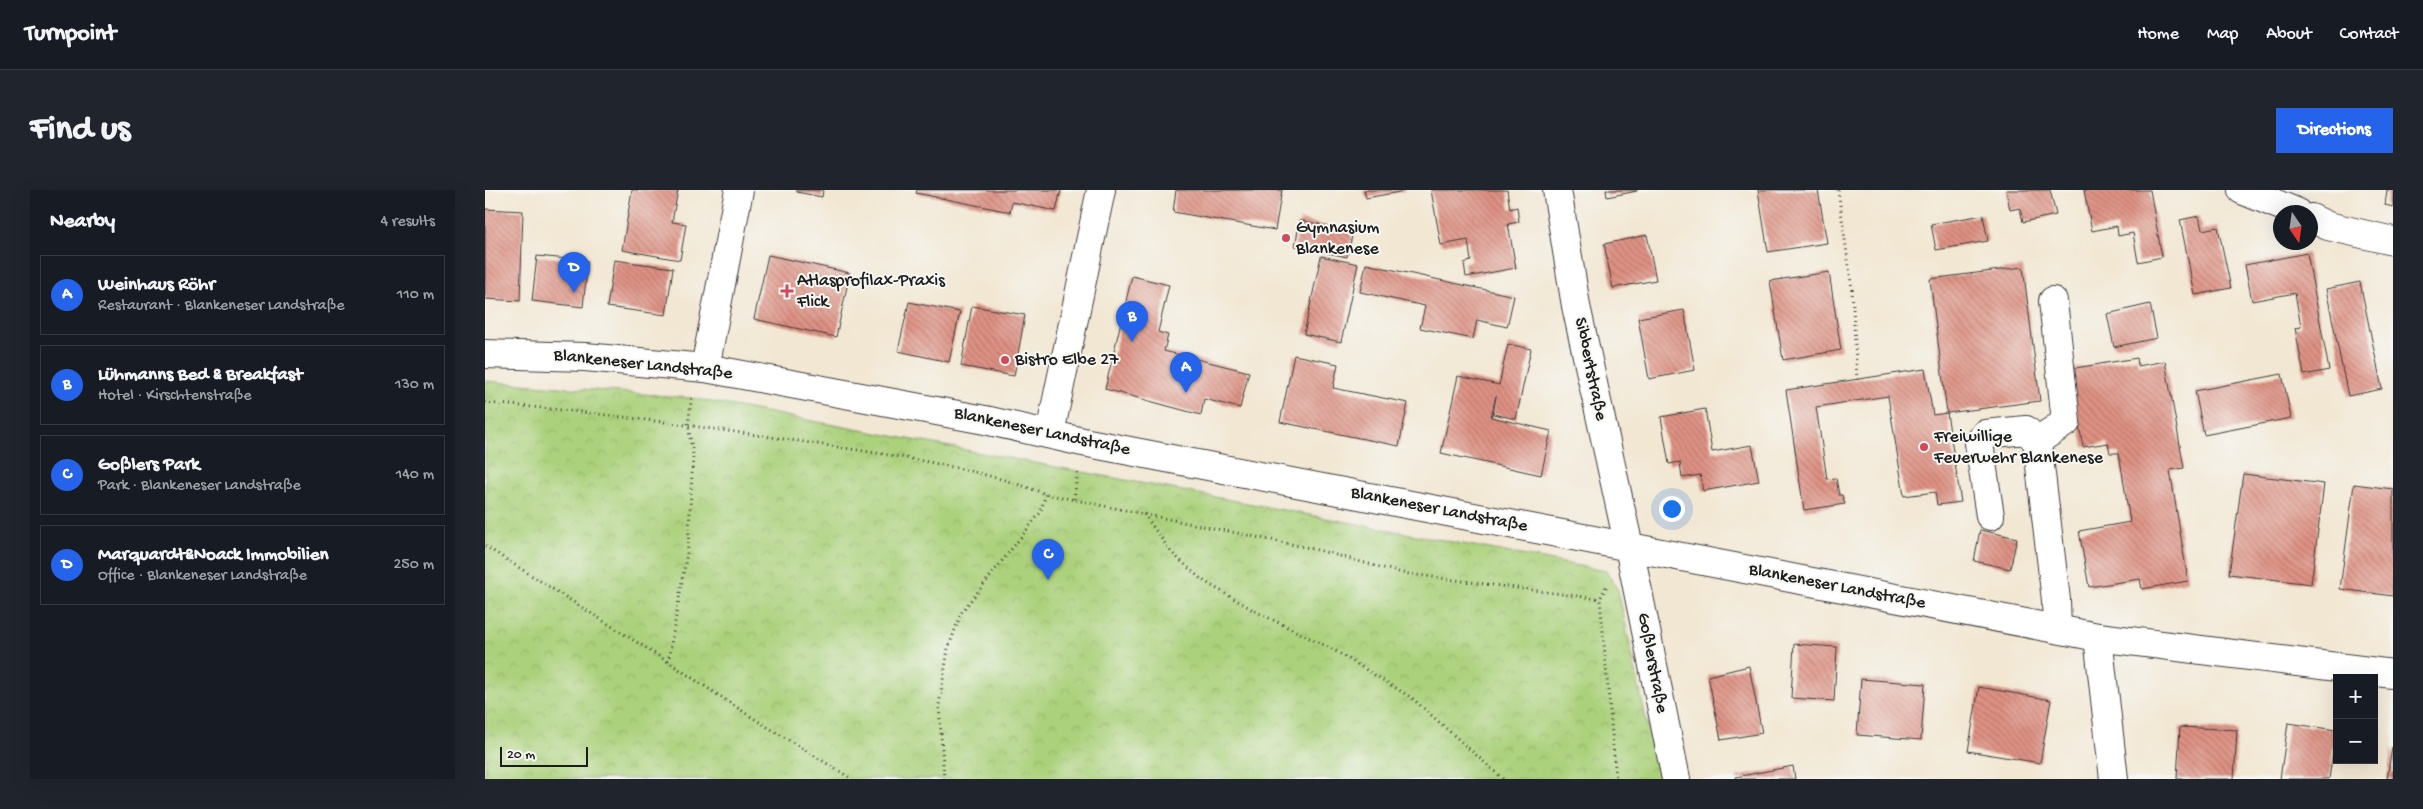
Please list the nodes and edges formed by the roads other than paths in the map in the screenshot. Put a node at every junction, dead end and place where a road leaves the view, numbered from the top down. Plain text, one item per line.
1 (739, 190) edge
2 (1101, 190) edge
3 (1557, 190) edge
4 (2242, 190) edge
5 (2279, 205) edge
6 (2318, 221) edge
7 (2393, 241) edge
8 (2053, 301) dead end
9 (485, 354) edge
10 (705, 368) junction
11 (1050, 434) junction
12 (2037, 441) junction
13 (1990, 516) dead end
14 (1629, 547) junction
15 (2057, 629) junction
16 (2098, 637) junction
17 (2393, 674) edge
18 (1676, 779) edge
19 (2114, 779) edge

1 - 10 main road
2 - 11 main road
3 - 14 main road, Sibbertstraße
4 - 5 main road
6 - 7 main road
8 - 12 main road
9 - 10 main road, Blankeneser Landstraße
10 - 11 main road, Blankeneser Landstraße
11 - 14 main road, Blankeneser Landstraße
12 - 13 main road
12 - 15 main road
14 - 15 main road, Blankeneser Landstraße
14 - 18 main road, Goßlerstraße
15 - 16 main road, Blankeneser Landstraße
16 - 17 main road, Blankeneser Landstraße
16 - 19 main road

